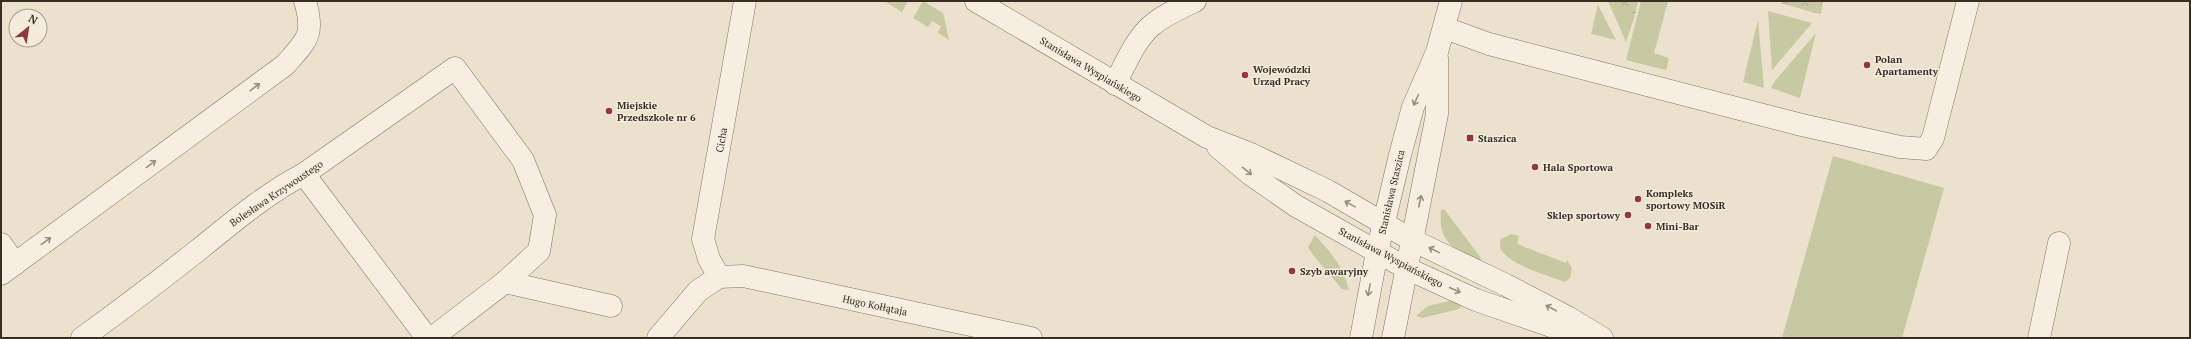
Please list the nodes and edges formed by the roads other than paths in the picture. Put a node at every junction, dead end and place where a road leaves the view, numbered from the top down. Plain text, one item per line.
1 (305, 1) edge
2 (745, 1) edge
3 (976, 1) edge
4 (1195, 1) edge
5 (1451, 1) edge
6 (1968, 1) edge
7 (1445, 28) junction
8 (1438, 52) junction
9 (1115, 84) junction
10 (1207, 137) junction
11 (304, 174) junction
12 (1384, 223) junction
13 (1412, 240) junction
14 (2059, 243) dead end
15 (1, 244) edge
16 (1377, 252) junction
17 (1406, 268) junction
18 (8, 269) edge
19 (719, 277) junction
20 (505, 282) junction
21 (611, 306) dead end
22 (1570, 330) edge
23 (1599, 337) edge
24 (82, 338) edge
25 (427, 338) edge
26 (432, 338) edge
27 (658, 338) edge
28 (1031, 338) edge
29 (1361, 338) edge
30 (1393, 338) edge
31 (2039, 338) edge

18 -> 1 street
2 - 19 street, Cicha
3 - 9 street, Stanisława Wyspiańskiego
4 - 9 street
5 - 7 street, Stanisława Staszica
6 - 7 street
7 - 8 street, Stanisława Staszica
8 -> 12 street, Stanisława Staszica
13 -> 8 street, Stanisława Staszica
9 - 10 street, Stanisława Wyspiańskiego
12 -> 10 street, Stanisława Wyspiańskiego
10 -> 16 street, Stanisława Wyspiańskiego
11 - 20 street, Bolesława Krzywoustego
11 - 24 street, Bolesława Krzywoustego
11 - 25 street
12 - 13 street, Stanisława Wyspiańskiego
12 - 16 street, Stanisława Staszica
13 - 17 street, Stanisława Staszica
22 -> 13 street, Stanisława Wyspiańskiego
14 - 31 street
15 - 18 street
16 - 17 street, Stanisława Wyspiańskiego
16 -> 29 street, Stanisława Staszica
17 -> 22 street, Stanisława Wyspiańskiego
17 - 30 street, Stanisława Staszica
19 - 27 street
19 - 28 street, Hugo Kołłątaja
20 - 21 street
20 - 26 street
22 - 23 street, Stanisława Wyspiańskiego

